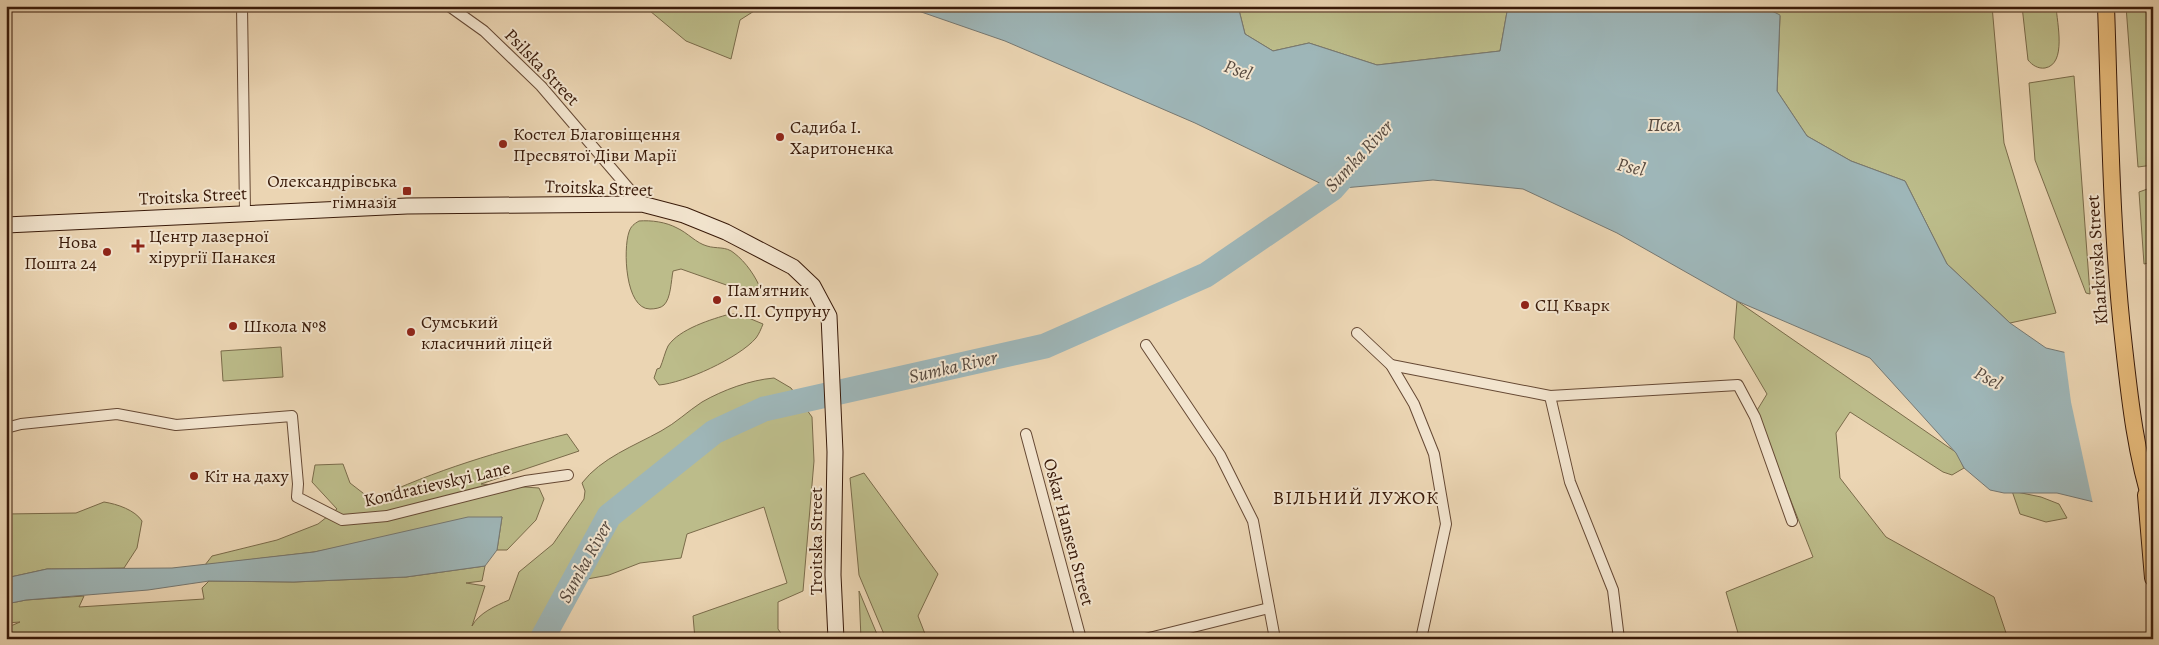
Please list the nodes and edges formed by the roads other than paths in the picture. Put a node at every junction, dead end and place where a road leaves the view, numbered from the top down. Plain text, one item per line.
1 (242, 6) edge
2 (449, 6) edge
3 (2106, 6) edge
4 (642, 204) junction
5 (245, 212) junction
6 (6, 225) edge
7 (1357, 333) dead end
8 (1146, 345) dead end
9 (1392, 365) junction
10 (1550, 396) junction
11 (6, 428) edge
12 (1026, 434) dead end
13 (568, 475) dead end
14 (2145, 486) junction
15 (2153, 508) edge
16 (1792, 521) dead end
17 (2153, 578) edge
18 (1269, 608) junction
19 (836, 639) edge
20 (1081, 639) edge
21 (1145, 639) edge
22 (1275, 639) edge
23 (1421, 639) edge
24 (1619, 639) edge

1 - 5 street
2 - 4 street, Psilska Street
3 - 14 main road, Kharkivska Street
4 - 5 main road, Troitska Street
4 - 19 main road, Troitska Street
5 - 6 main road, Troitska Street
7 - 9 street
8 - 18 street
9 - 10 street
9 - 23 street
10 - 16 street
10 - 24 street
11 - 13 street, Kondratievskyi Lane
12 - 20 street, Oskar Hansen Street
14 - 15 main road, Kharkivska Street
14 - 17 main road
18 - 21 street
18 - 22 street

